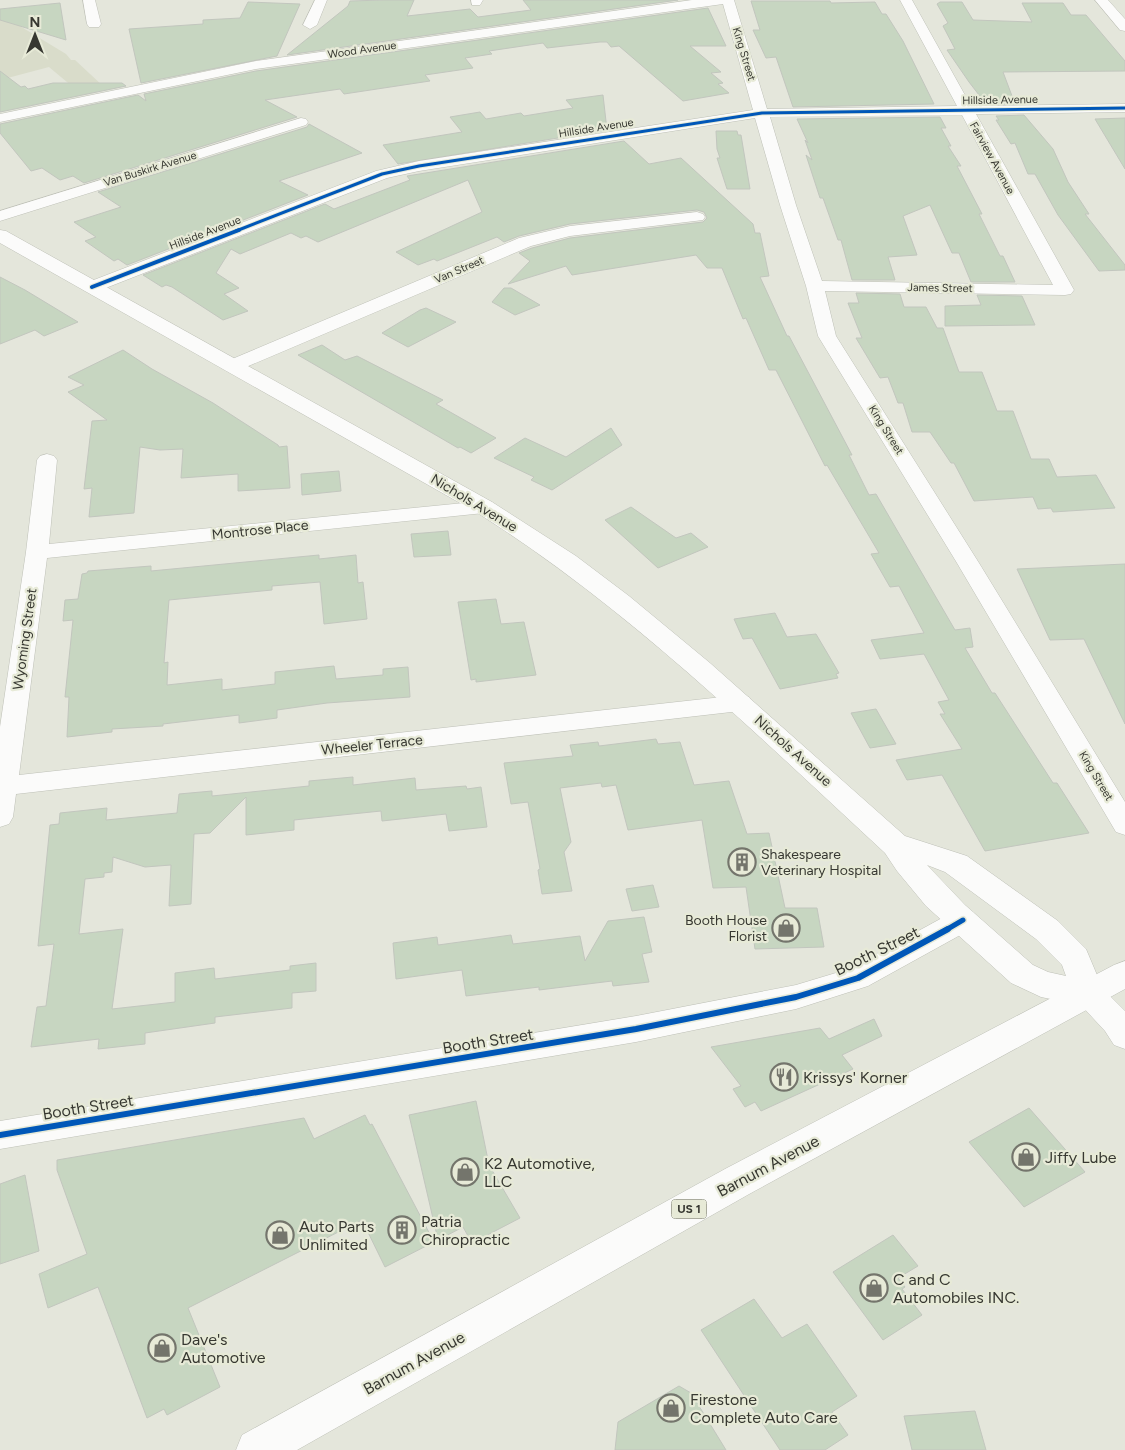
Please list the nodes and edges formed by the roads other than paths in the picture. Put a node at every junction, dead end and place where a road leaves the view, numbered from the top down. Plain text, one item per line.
1 (89, 0) edge
2 (321, 0) edge
3 (728, 0) edge
4 (906, 0) edge
5 (1101, 0) edge
6 (94, 24) dead end
7 (310, 25) dead end
8 (1125, 27) edge
9 (1125, 108) edge
10 (965, 110) junction
11 (762, 113) junction
12 (0, 118) edge
13 (301, 122) dead end
14 (0, 216) edge
15 (697, 217) dead end
16 (0, 235) edge
17 (815, 286) junction
18 (92, 287) junction
19 (1064, 290) joint
20 (232, 366) junction
21 (47, 460) dead end
22 (484, 507) junction
23 (37, 552) junction
24 (740, 703) junction
25 (4, 786) junction
26 (0, 817) edge
27 (1125, 825) edge
28 (896, 845) junction
29 (962, 920) junction
30 (1125, 974) edge
31 (1089, 994) junction
32 (1125, 1036) edge
33 (0, 1135) edge
34 (257, 1450) edge

1 - 6 street
2 - 7 street
3 - 11 street, King Street
3 - 12 street, Wood Avenue
4 - 10 street, Fairview Avenue
5 - 8 street
9 - 10 street, Hillside Avenue
10 - 11 street, Hillside Avenue
10 - 19 street, Fairview Avenue
11 - 17 street, King Street
11 - 18 street, Hillside Avenue
13 - 14 street, Van Buskirk Avenue
15 - 20 street, Van Street
16 - 18 main road, Nichols Avenue
17 - 19 street, James Street
17 - 27 street, King Street
18 - 20 main road, Nichols Avenue
20 - 22 main road, Nichols Avenue
21 - 23 street, Wyoming Street
22 - 23 street, Montrose Place
22 - 24 main road, Nichols Avenue
23 - 25 street, Wyoming Street
24 - 25 street, Wheeler Terrace
24 - 28 main road, Nichols Avenue
25 - 26 street, Wyoming Street
28 - 29 main road, Nichols Avenue
28 - 31 main road, Nichols Avenue
29 - 31 main road, Nichols Avenue
29 - 33 street, Booth Street
30 - 31 main road, Barnum Avenue / US 1
31 - 32 street
31 - 34 main road, Barnum Avenue / US 1

